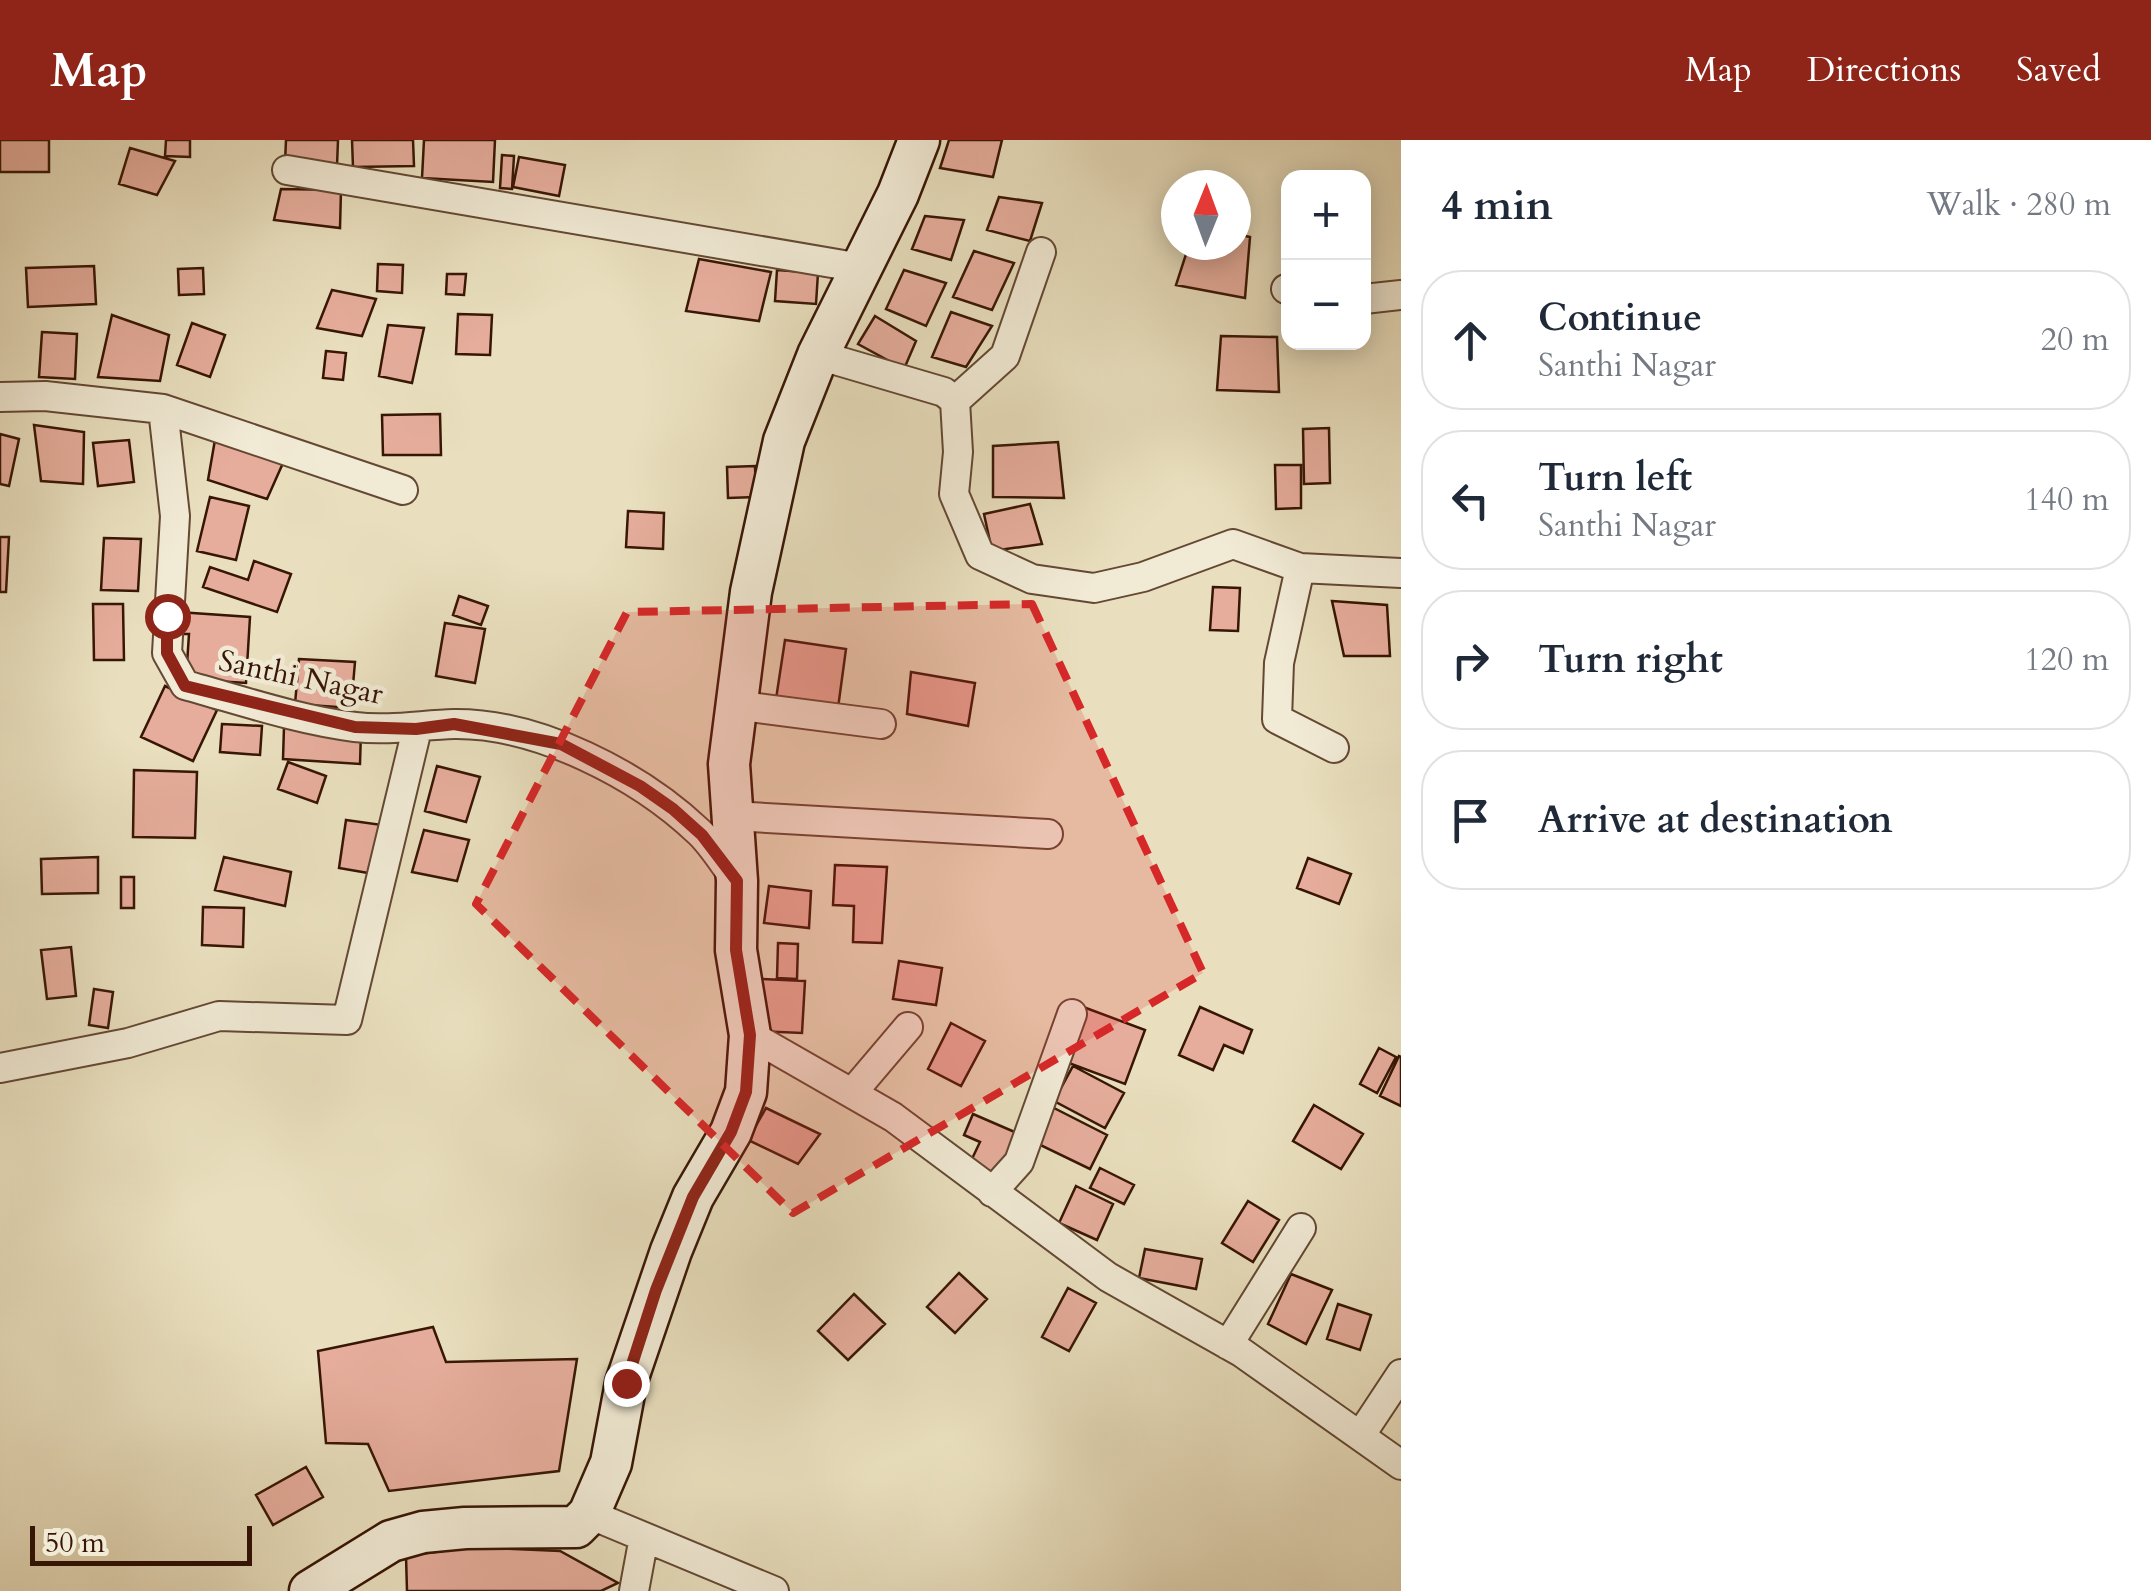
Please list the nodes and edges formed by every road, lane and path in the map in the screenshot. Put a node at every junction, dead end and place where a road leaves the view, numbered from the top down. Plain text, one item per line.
1 (919, 140) edge
2 (286, 170) dead end
3 (1040, 252) dead end
4 (862, 268) junction
5 (1401, 296) edge
6 (1371, 298) edge
7 (818, 355) junction
8 (0, 396) edge
9 (956, 401) junction
10 (163, 409) junction
11 (403, 490) dead end
12 (1300, 568) junction
13 (1401, 573) edge
14 (735, 705) junction
15 (881, 724) dead end
16 (416, 729) junction
17 (1334, 748) dead end
18 (732, 816) junction
19 (1048, 834) dead end
20 (737, 881) junction
21 (1072, 1014) dead end
22 (908, 1027) dead end
23 (750, 1035) junction
24 (0, 1068) edge
25 (852, 1093) junction
26 (992, 1192) junction
27 (1301, 1228) dead end
28 (1228, 1345) junction
29 (1401, 1374) edge
30 (1360, 1436) junction
31 (1401, 1465) edge
32 (590, 1514) junction
33 (644, 1537) junction
34 (310, 1591) edge
35 (634, 1591) edge
36 (774, 1591) edge

1 - 4 street
2 - 4 street
3 - 9 street
4 - 7 street
5 - 6 street
7 - 9 street
7 - 14 street
8 - 10 street
9 - 12 street
10 - 11 street
10 - 16 street, Santhi Nagar
12 - 13 street
12 - 17 street
14 - 15 street
14 - 18 street
16 - 20 street, Santhi Nagar
16 - 24 street
18 - 19 street
18 - 20 street
20 - 23 street
21 - 26 street
22 - 25 street
23 - 25 street
23 - 32 street
25 - 26 street
26 - 28 street
27 - 28 street
28 - 30 street
29 - 30 street
30 - 31 street
32 - 33 street
32 - 34 street
33 - 35 street
33 - 36 street

